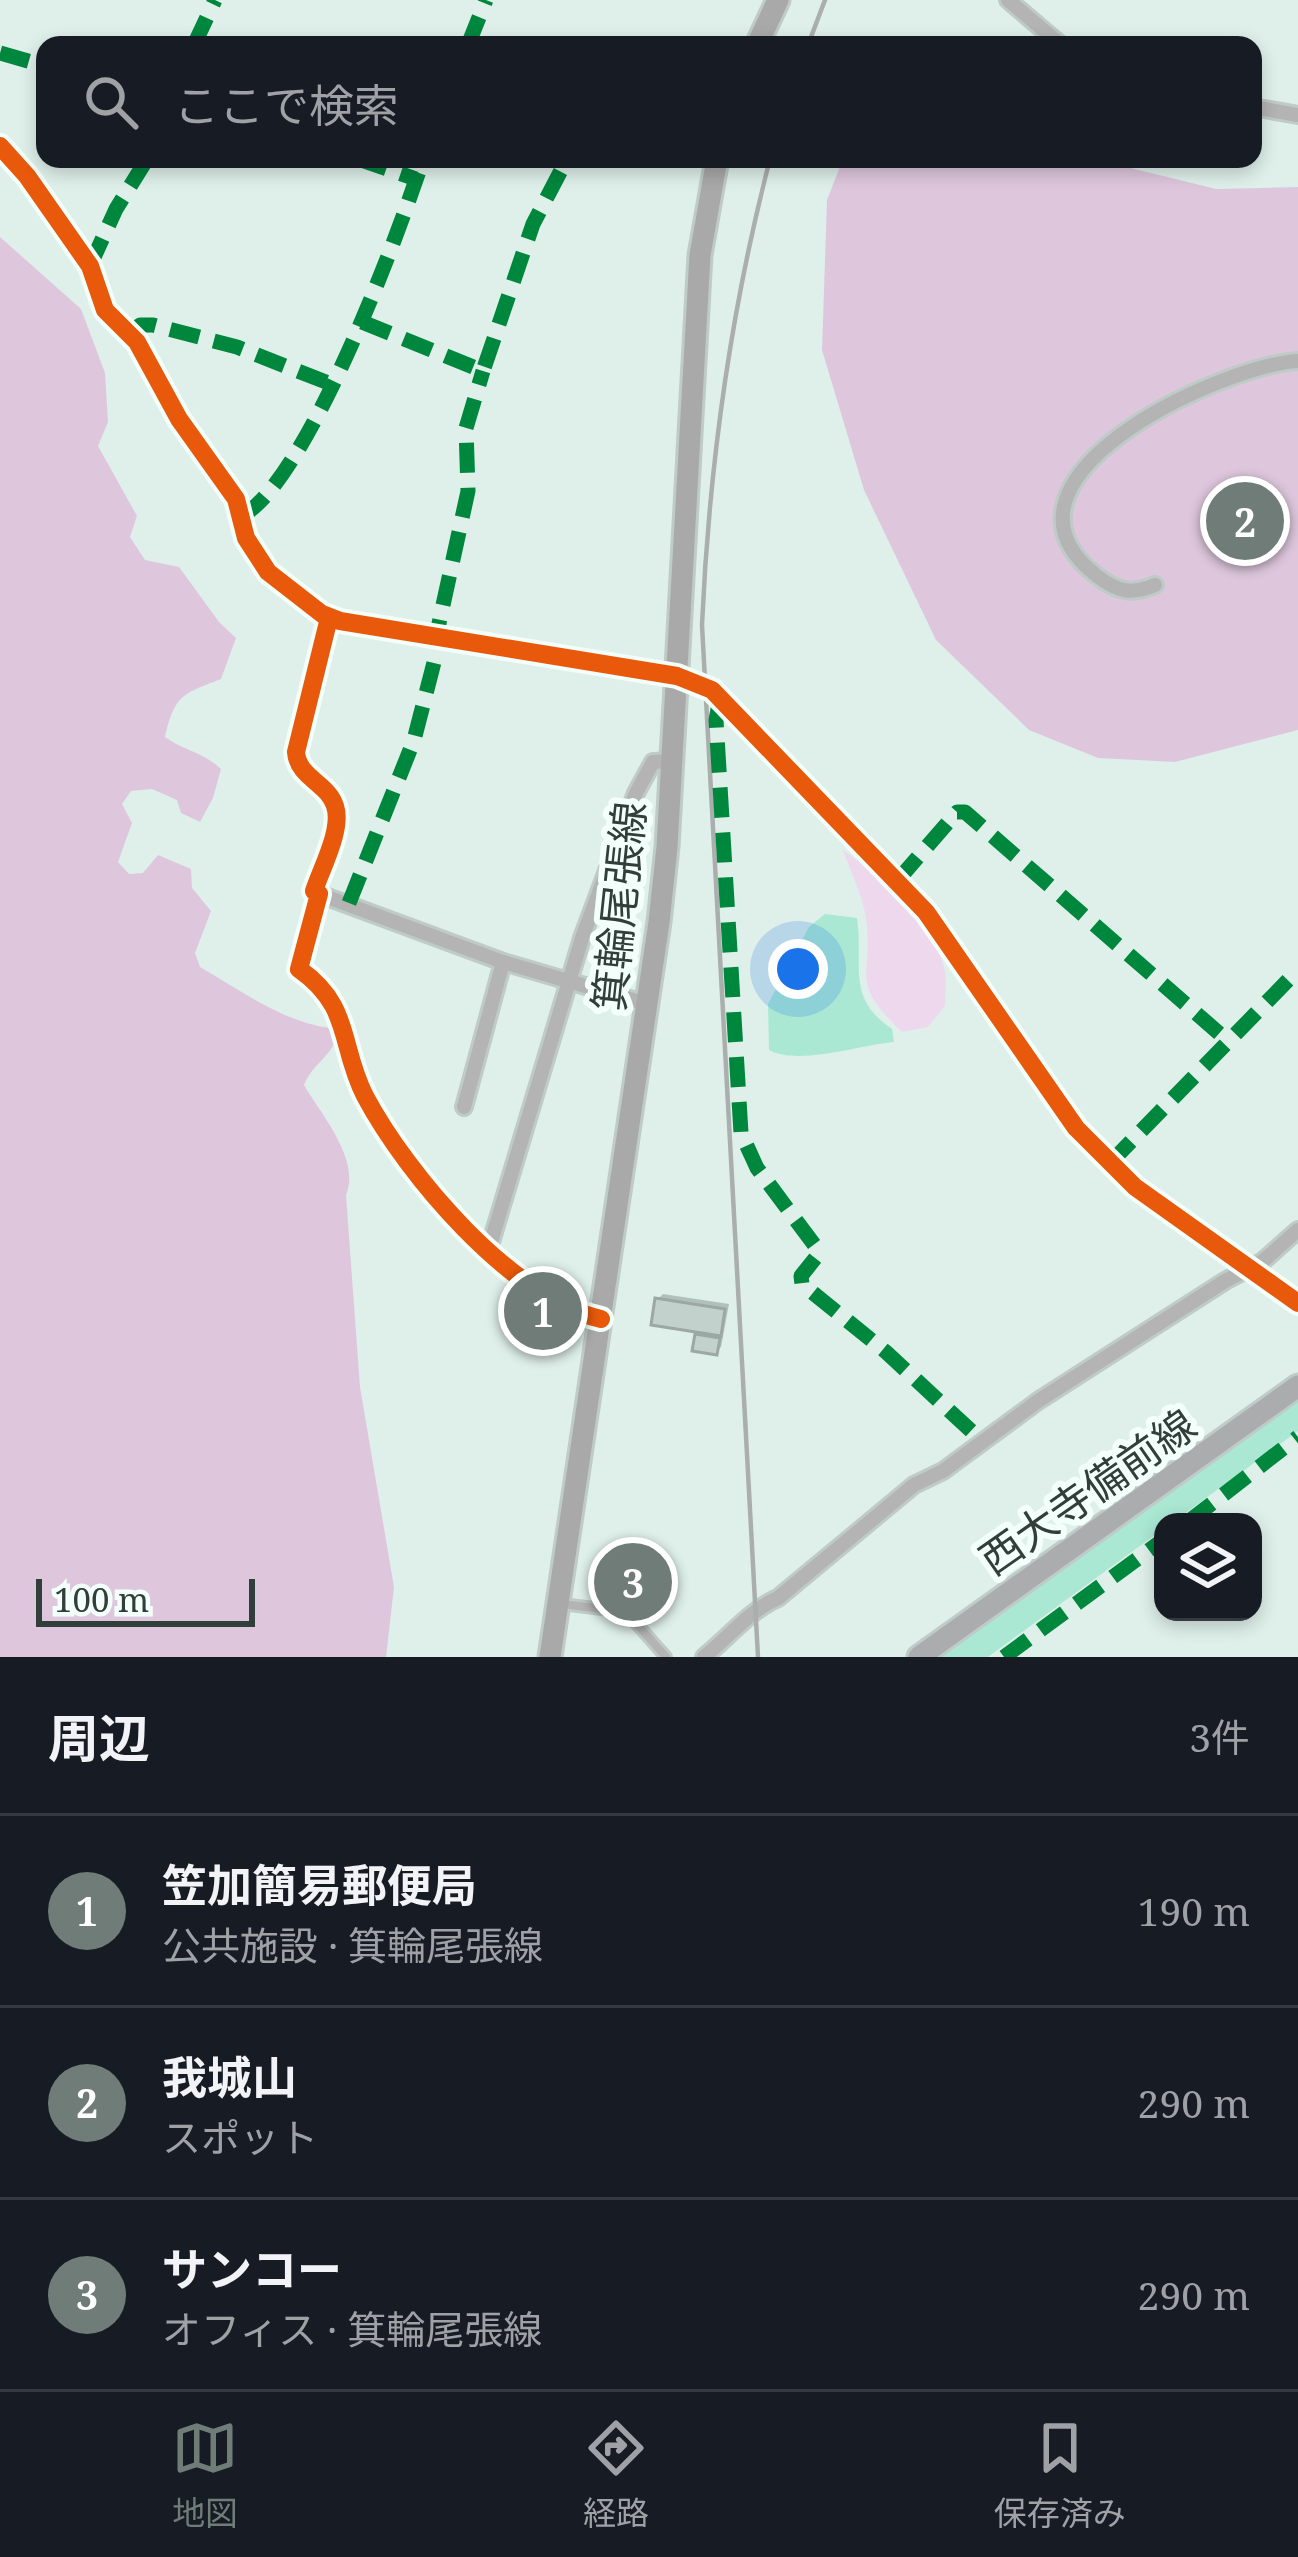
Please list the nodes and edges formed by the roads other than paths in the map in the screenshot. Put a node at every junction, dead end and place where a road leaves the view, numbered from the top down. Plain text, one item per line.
1 (778, 0) edge
2 (1008, 0) edge
3 (761, 36) edge
4 (1050, 36) edge
5 (1262, 109) edge
6 (1298, 115) edge
7 (0, 146) edge
8 (715, 168) edge
9 (1298, 361) edge
10 (1155, 585) dead end
11 (329, 618) junction
12 (677, 676) junction
13 (672, 761) junction
14 (319, 894) junction
15 (503, 962) junction
16 (568, 984) junction
17 (647, 1004) junction
18 (464, 1107) dead end
19 (1298, 1230) edge
20 (488, 1252) junction
21 (1250, 1268) junction
22 (1298, 1303) edge
23 (601, 1319) junction
24 (1298, 1386) edge
25 (559, 1603) junction
26 (550, 1657) edge
27 (666, 1657) edge
28 (704, 1657) edge
29 (920, 1657) edge

1 - 3 main road
2 - 4 street
5 - 6 street
7 - 11 street
8 - 12 main road, 箕輪尾張線
9 - 10 street
11 - 12 street
11 - 14 street
12 - 13 main road, 箕輪尾張線
12 - 21 street
13 - 16 street
13 - 17 main road, 箕輪尾張線
14 - 15 street
14 - 20 street
15 - 16 street
15 - 18 street
16 - 17 street
16 - 20 street
17 - 23 main road, 箕輪尾張線
19 - 21 street
20 - 23 street
21 - 22 street
21 - 28 street
23 - 25 main road, 箕輪尾張線
24 - 29 main road, 西大寺備前線
25 - 26 main road, 箕輪尾張線
25 - 27 lane

